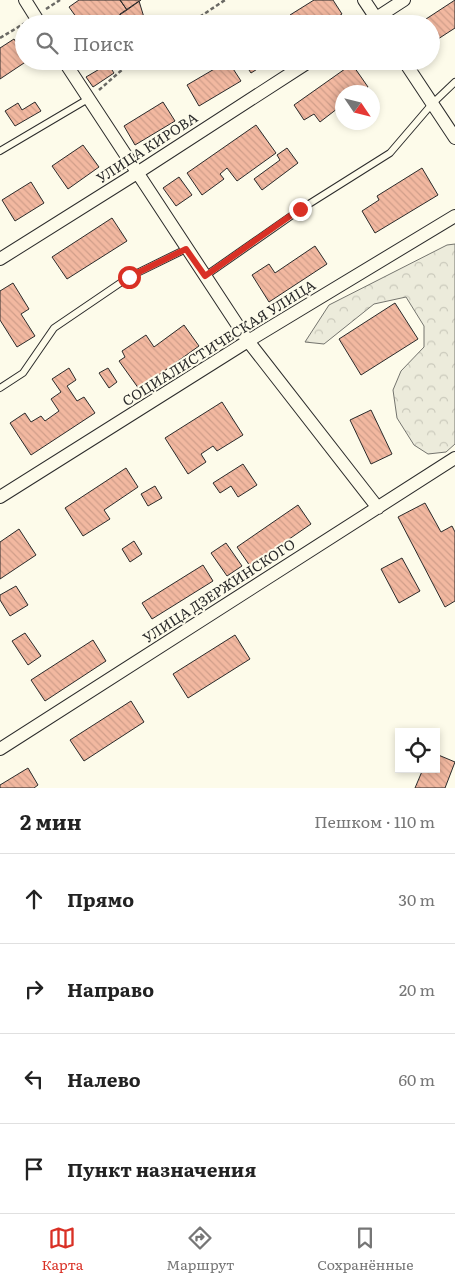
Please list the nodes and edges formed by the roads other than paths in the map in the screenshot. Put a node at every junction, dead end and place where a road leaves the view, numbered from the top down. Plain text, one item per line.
1 (25, 0) edge
2 (364, 0) edge
3 (404, 0) edge
4 (34, 15) edge
5 (371, 15) edge
6 (384, 15) edge
7 (70, 70) edge
8 (296, 70) edge
9 (410, 70) edge
10 (455, 82) edge
11 (88, 99) junction
12 (432, 104) junction
13 (455, 138) edge
14 (0, 152) edge
15 (137, 173) junction
16 (455, 216) edge
17 (186, 249) junction
18 (0, 259) edge
19 (205, 276) junction
20 (248, 340) junction
21 (0, 388) edge
22 (455, 458) edge
23 (0, 497) edge
24 (378, 508) junction
25 (0, 749) edge

1 - 4 street
2 - 5 street
3 - 6 street
7 - 11 street
8 - 15 street, УЛИЦА КИРОВА
9 - 12 street
10 - 12 lane
11 - 14 lane
11 - 15 street
12 - 13 street
12 - 19 lane
15 - 17 street
15 - 18 street, УЛИЦА КИРОВА
16 - 20 street, СОЦИАЛИСТИЧЕСКАЯ УЛИЦА
17 - 19 street
17 - 21 lane
19 - 20 street
20 - 23 street, СОЦИАЛИСТИЧЕСКАЯ УЛИЦА
20 - 24 street
22 - 24 street, УЛИЦА ДЗЕРЖИНСКОГО
24 - 25 street, УЛИЦА ДЗЕРЖИНСКОГО

